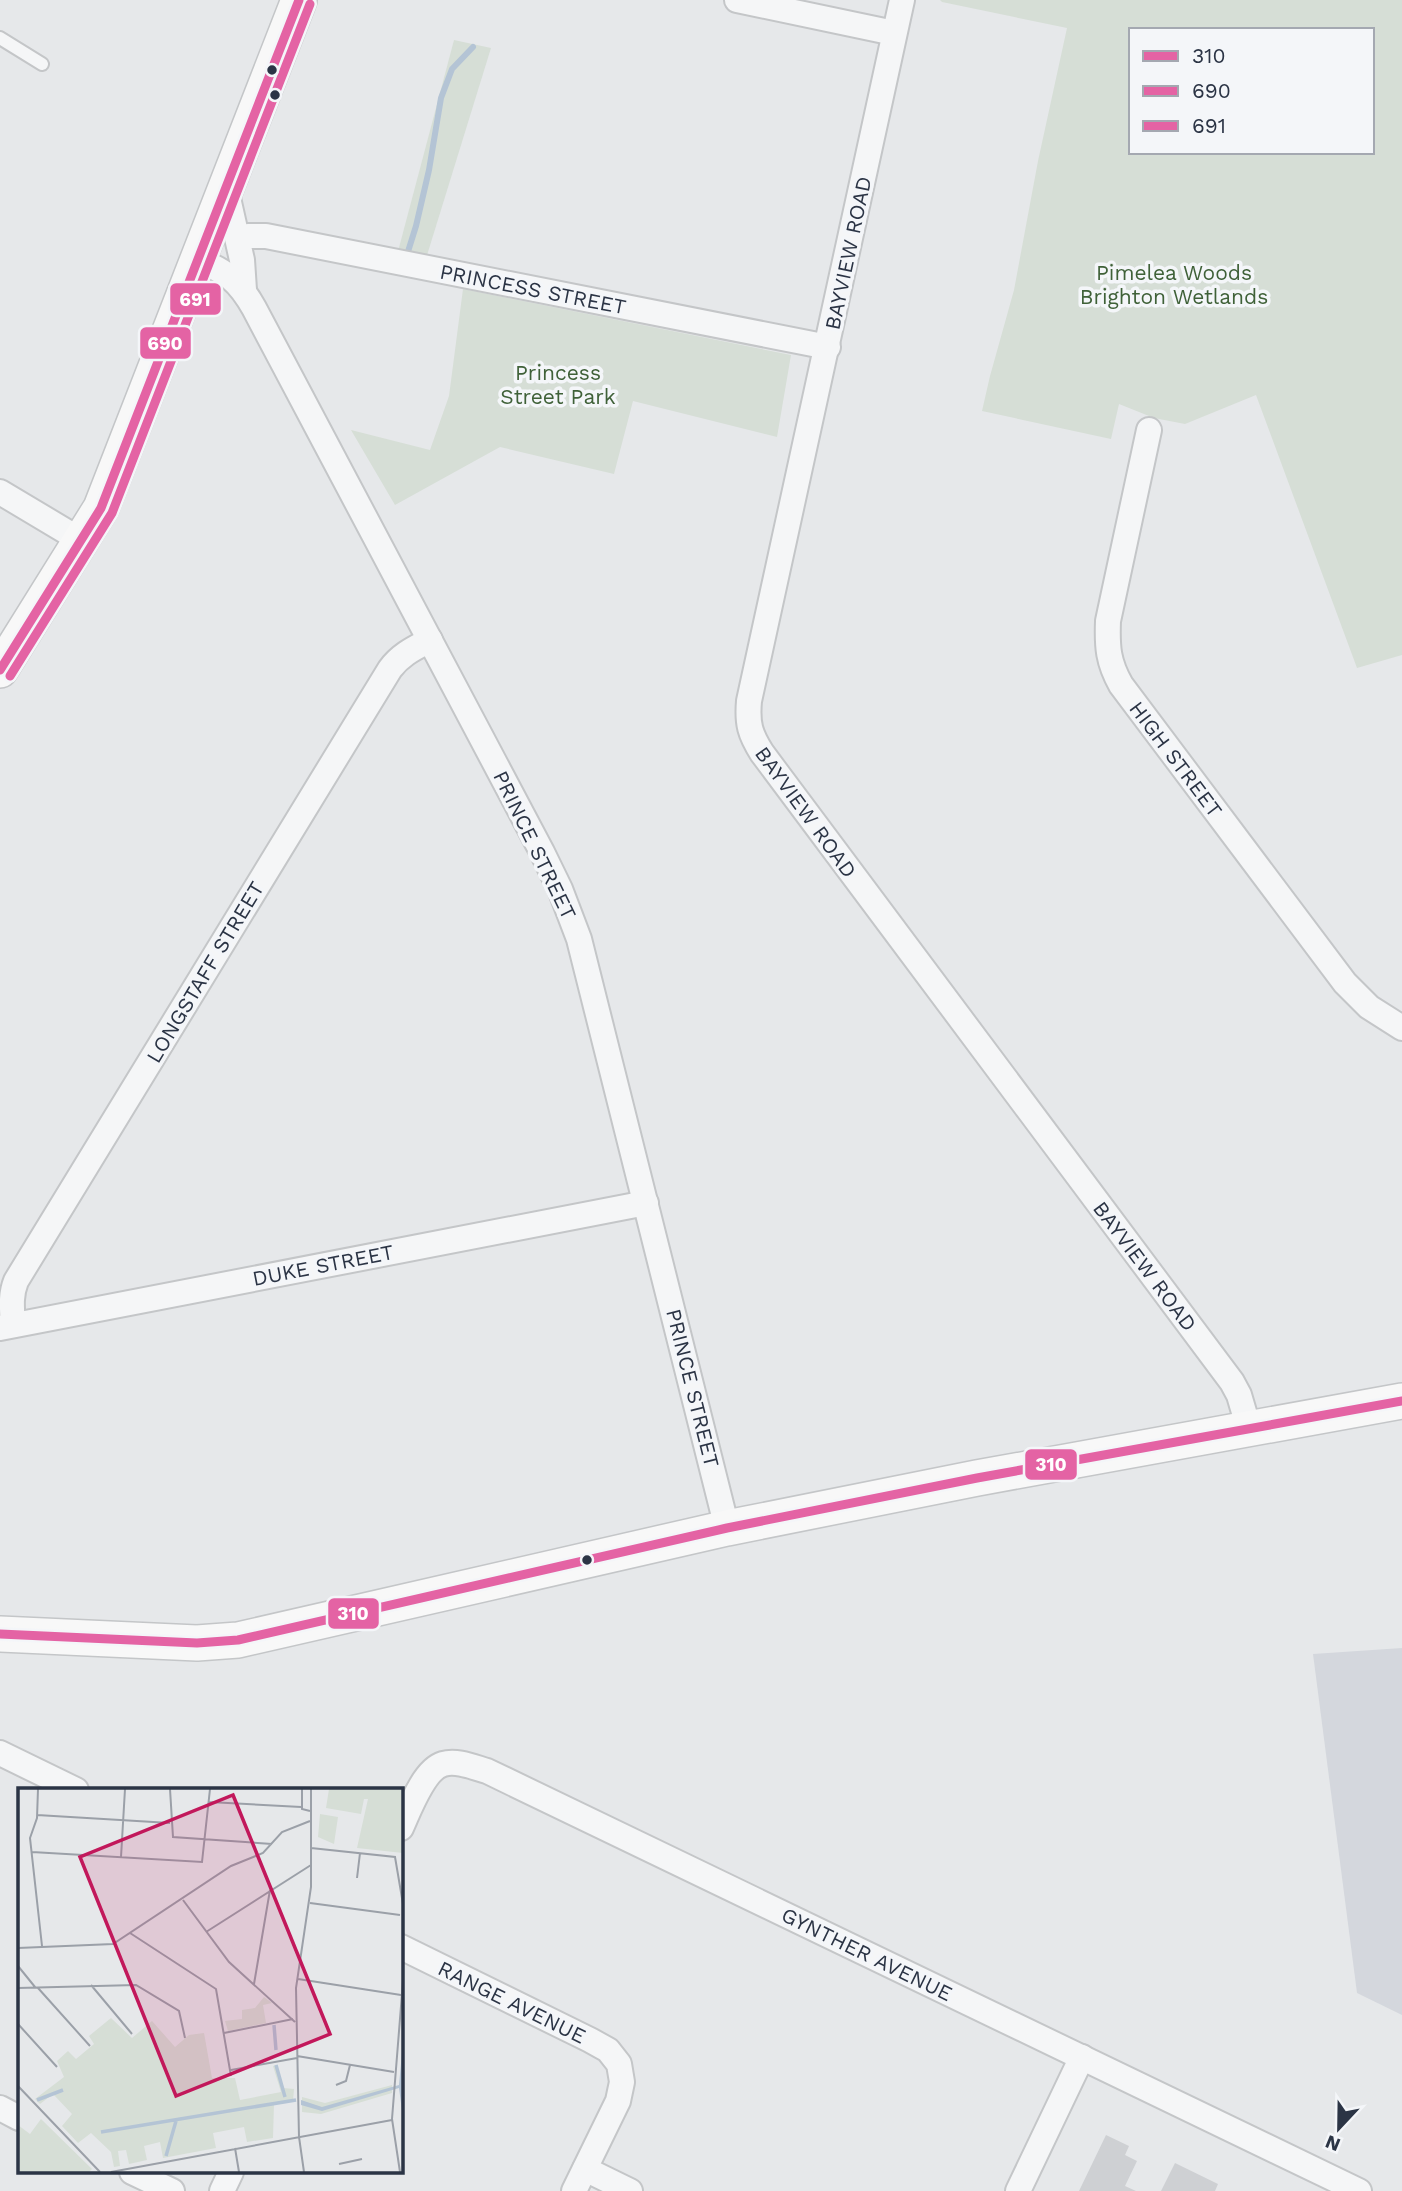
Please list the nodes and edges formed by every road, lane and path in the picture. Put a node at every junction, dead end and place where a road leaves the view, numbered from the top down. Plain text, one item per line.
1 (299, 0) edge
2 (737, 0) edge
3 (902, 0) edge
4 (894, 33) junction
5 (0, 38) edge
6 (42, 64) dead end
7 (226, 189) junction
8 (238, 239) junction
9 (198, 260) junction
10 (244, 290) junction
11 (828, 347) junction
12 (1149, 430) dead end
13 (0, 492) edge
14 (82, 541) junction
15 (430, 640) junction
16 (0, 670) edge
17 (1402, 1028) edge
18 (646, 1203) junction
19 (7, 1326) edge
20 (1402, 1401) edge
21 (1249, 1429) junction
22 (727, 1528) junction
23 (0, 1634) edge
24 (0, 1754) edge
25 (72, 1788) edge
26 (402, 1826) edge
27 (402, 1947) edge
28 (1082, 2057) junction
29 (0, 2108) edge
30 (18, 2117) edge
31 (136, 2174) edge
32 (230, 2174) edge
33 (579, 2180) edge
34 (172, 2191) edge
35 (222, 2191) edge
36 (630, 2191) edge
37 (1018, 2191) edge
38 (1359, 2191) edge

1 - 7 street
2 - 4 street
3 - 4 street, BAYVIEW ROAD
4 - 11 street, BAYVIEW ROAD
5 - 6 lane
7 - 8 street, PRINCE STREET
7 - 9 street
8 - 10 street, PRINCE STREET
8 - 11 street, PRINCESS STREET
9 - 10 street, PRINCE STREET
9 - 14 street
10 - 15 street, PRINCE STREET
11 - 21 street, BAYVIEW ROAD
12 - 17 street, HIGH STREET
13 - 14 street
14 - 16 street
15 - 18 street, PRINCE STREET
15 - 19 street, LONGSTAFF STREET
18 - 19 street, DUKE STREET
18 - 22 street, PRINCE STREET
20 - 21 street
21 - 22 street
22 - 23 street
24 - 25 street
26 - 28 street, GYNTHER AVENUE
27 - 33 street, RANGE AVENUE
28 - 37 street
28 - 38 street, GYNTHER AVENUE
29 - 30 street
31 - 34 street
32 - 35 street
33 - 36 street

